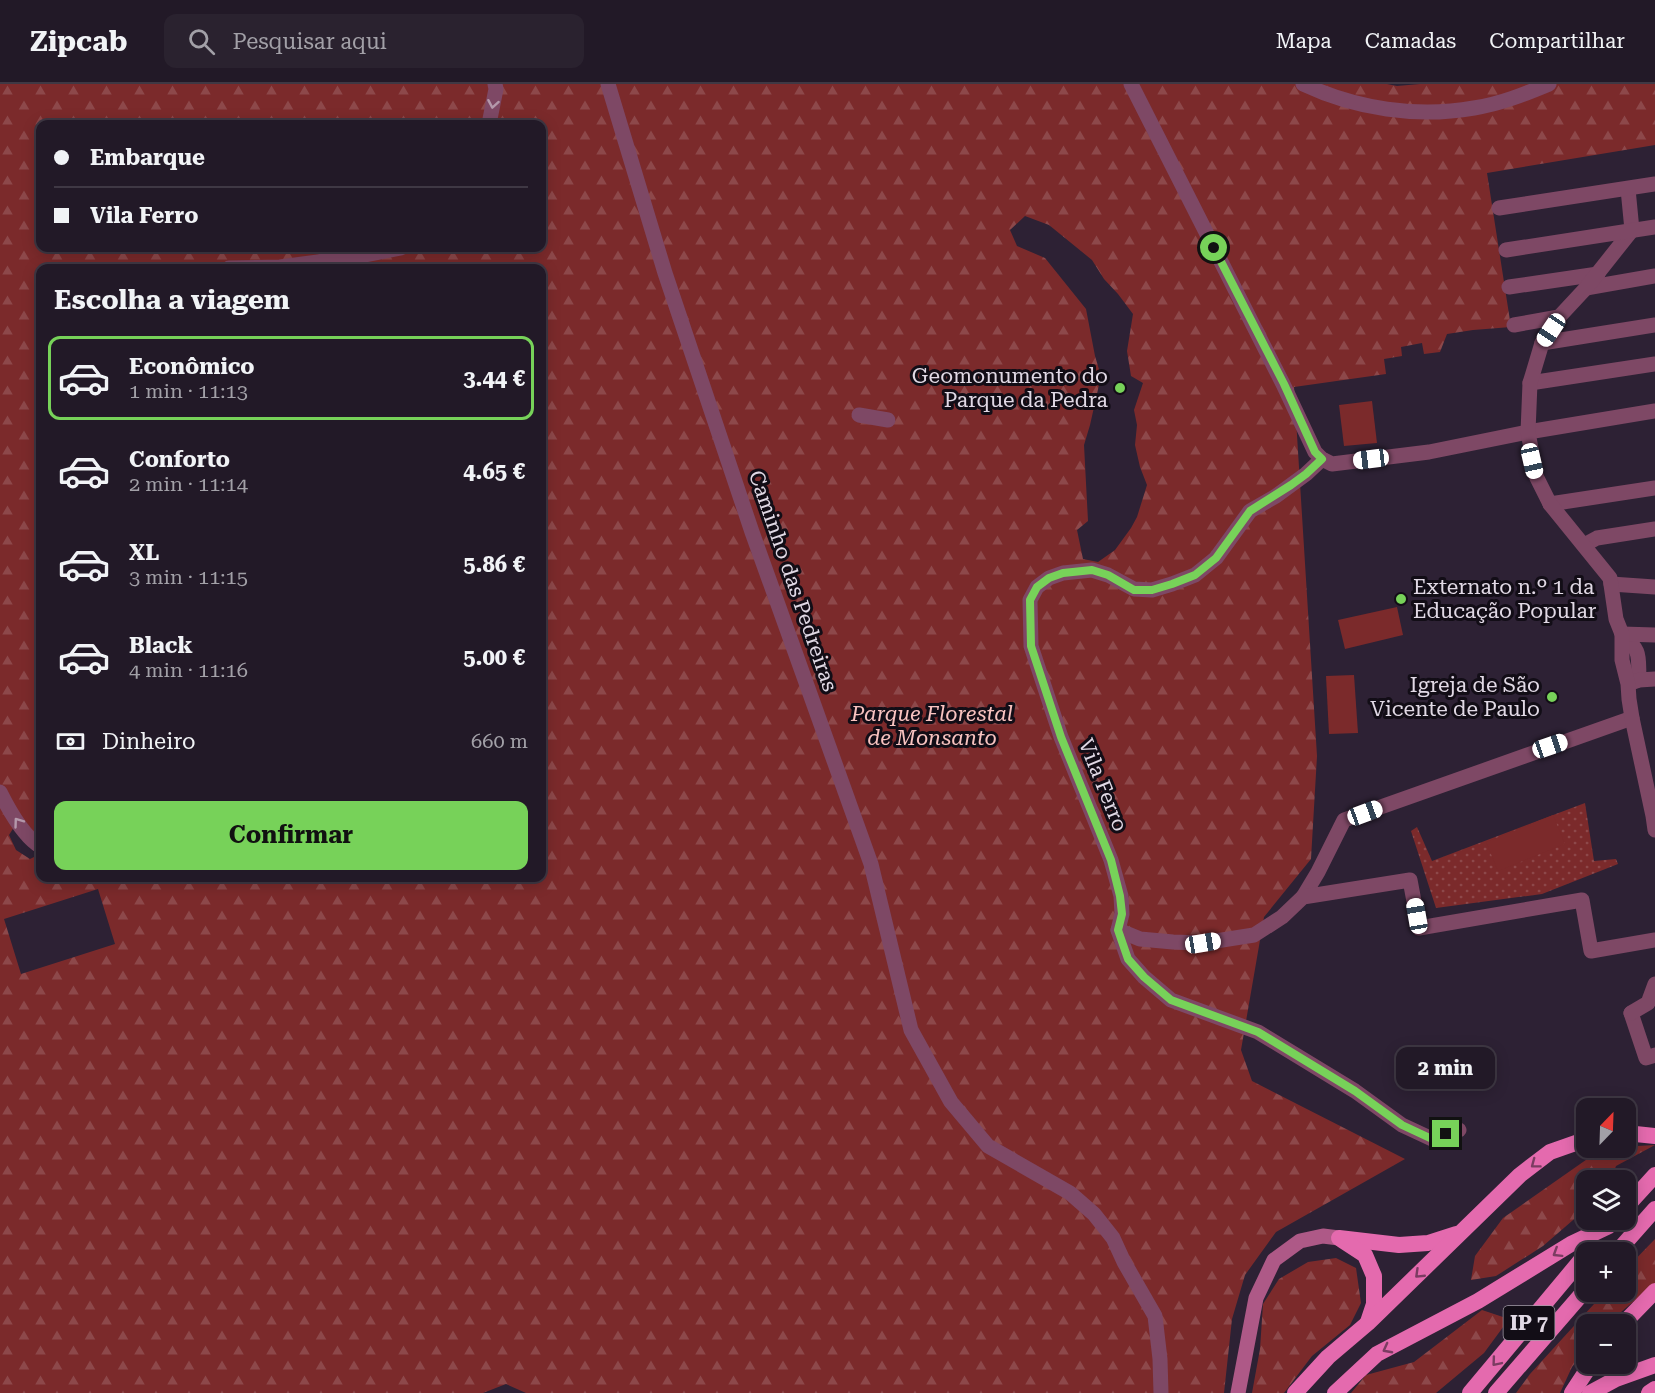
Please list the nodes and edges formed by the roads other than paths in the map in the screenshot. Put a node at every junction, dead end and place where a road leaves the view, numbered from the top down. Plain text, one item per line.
1 (495, 84) edge
2 (608, 84) edge
3 (1131, 84) edge
4 (1304, 84) edge
5 (1549, 84) edge
6 (490, 120) edge
7 (1655, 184) edge
8 (1628, 189) junction
9 (1498, 208) dead end
10 (1655, 227) edge
11 (1632, 230) junction
12 (1506, 250) dead end
13 (384, 252) edge
14 (304, 264) edge
15 (1598, 274) junction
16 (1655, 276) edge
17 (1509, 287) dead end
18 (1586, 288) junction
19 (1559, 317) junction
20 (1514, 325) dead end
21 (1655, 325) edge
22 (1542, 343) junction
23 (1655, 364) edge
24 (1530, 383) junction
25 (1655, 411) edge
26 (859, 415) dead end
27 (888, 420) dead end
28 (1528, 432) junction
29 (1322, 459) junction
30 (1655, 488) edge
31 (1550, 504) junction
32 (1655, 529) edge
33 (1584, 546) junction
34 (1611, 584) junction
35 (1655, 587) edge
36 (1622, 634) junction
37 (1655, 635) edge
38 (1655, 679) edge
39 (1634, 682) junction
40 (1632, 718) junction
41 (0, 792) edge
42 (1654, 821) edge
43 (36, 844) edge
44 (1304, 897) junction
45 (1118, 930) junction
46 (1655, 940) edge
47 (1655, 984) edge
48 (1655, 1055) edge
49 (1459, 1130) dead end
50 (1636, 1134) edge
51 (1655, 1136) edge
52 (1576, 1143) edge
53 (1655, 1175) edge
54 (1636, 1196) edge
55 (1655, 1209) edge
56 (1598, 1230) edge
57 (1606, 1230) edge
58 (1461, 1233) junction
59 (1339, 1238) junction
60 (1596, 1242) edge
61 (1626, 1242) edge
62 (1576, 1266) edge
63 (1655, 1291) edge
64 (1576, 1301) edge
65 (1633, 1314) edge
66 (1368, 1323) junction
67 (1328, 1357) junction
68 (1655, 1365) edge
69 (1584, 1374) edge
70 (1655, 1389) edge
71 (1161, 1393) edge
72 (1238, 1393) edge
73 (1295, 1393) edge
74 (1308, 1393) edge
75 (1335, 1393) edge
76 (1470, 1393) edge
77 (1496, 1393) edge
78 (1572, 1393) edge
79 (1590, 1393) edge
80 (1649, 1393) edge

1 -> 6 street
2 - 71 street, Caminho das Pedreiras
3 - 29 street
4 - 5 street
7 - 8 street
8 - 9 street
8 - 11 street
10 - 11 street
11 - 12 street
11 - 15 street
13 - 14 street
15 - 17 street
15 - 18 street
16 - 18 street
18 - 19 street
19 - 20 street
19 - 22 street
21 - 22 street
22 - 24 street
23 - 24 street
24 - 28 street
25 - 28 street
26 - 27 street
28 - 29 street
28 - 31 street
29 - 45 street, Vila Ferro
30 - 31 street
31 - 33 street
32 - 33 street
33 - 34 street
34 - 35 street
34 - 36 street
36 - 37 street
36 - 39 street
38 - 39 street
39 - 40 street
40 - 42 street
40 - 44 street
43 -> 41 street
44 - 45 street
44 - 46 street
45 - 49 street, Vila Ferro
47 - 48 street
50 - 51 highway
52 -> 58 highway
53 - 54 highway
55 - 61 highway
56 -> 75 highway
57 - 60 highway, IP 7
58 - 59 highway
58 -> 66 highway
59 - 66 highway
59 - 72 main road
62 -> 76 highway, IP 7
63 - 65 highway
64 - 77 highway, IP 7
66 - 67 highway
67 - 73 highway
67 - 74 highway
68 - 79 highway
69 - 78 highway
70 - 80 highway

